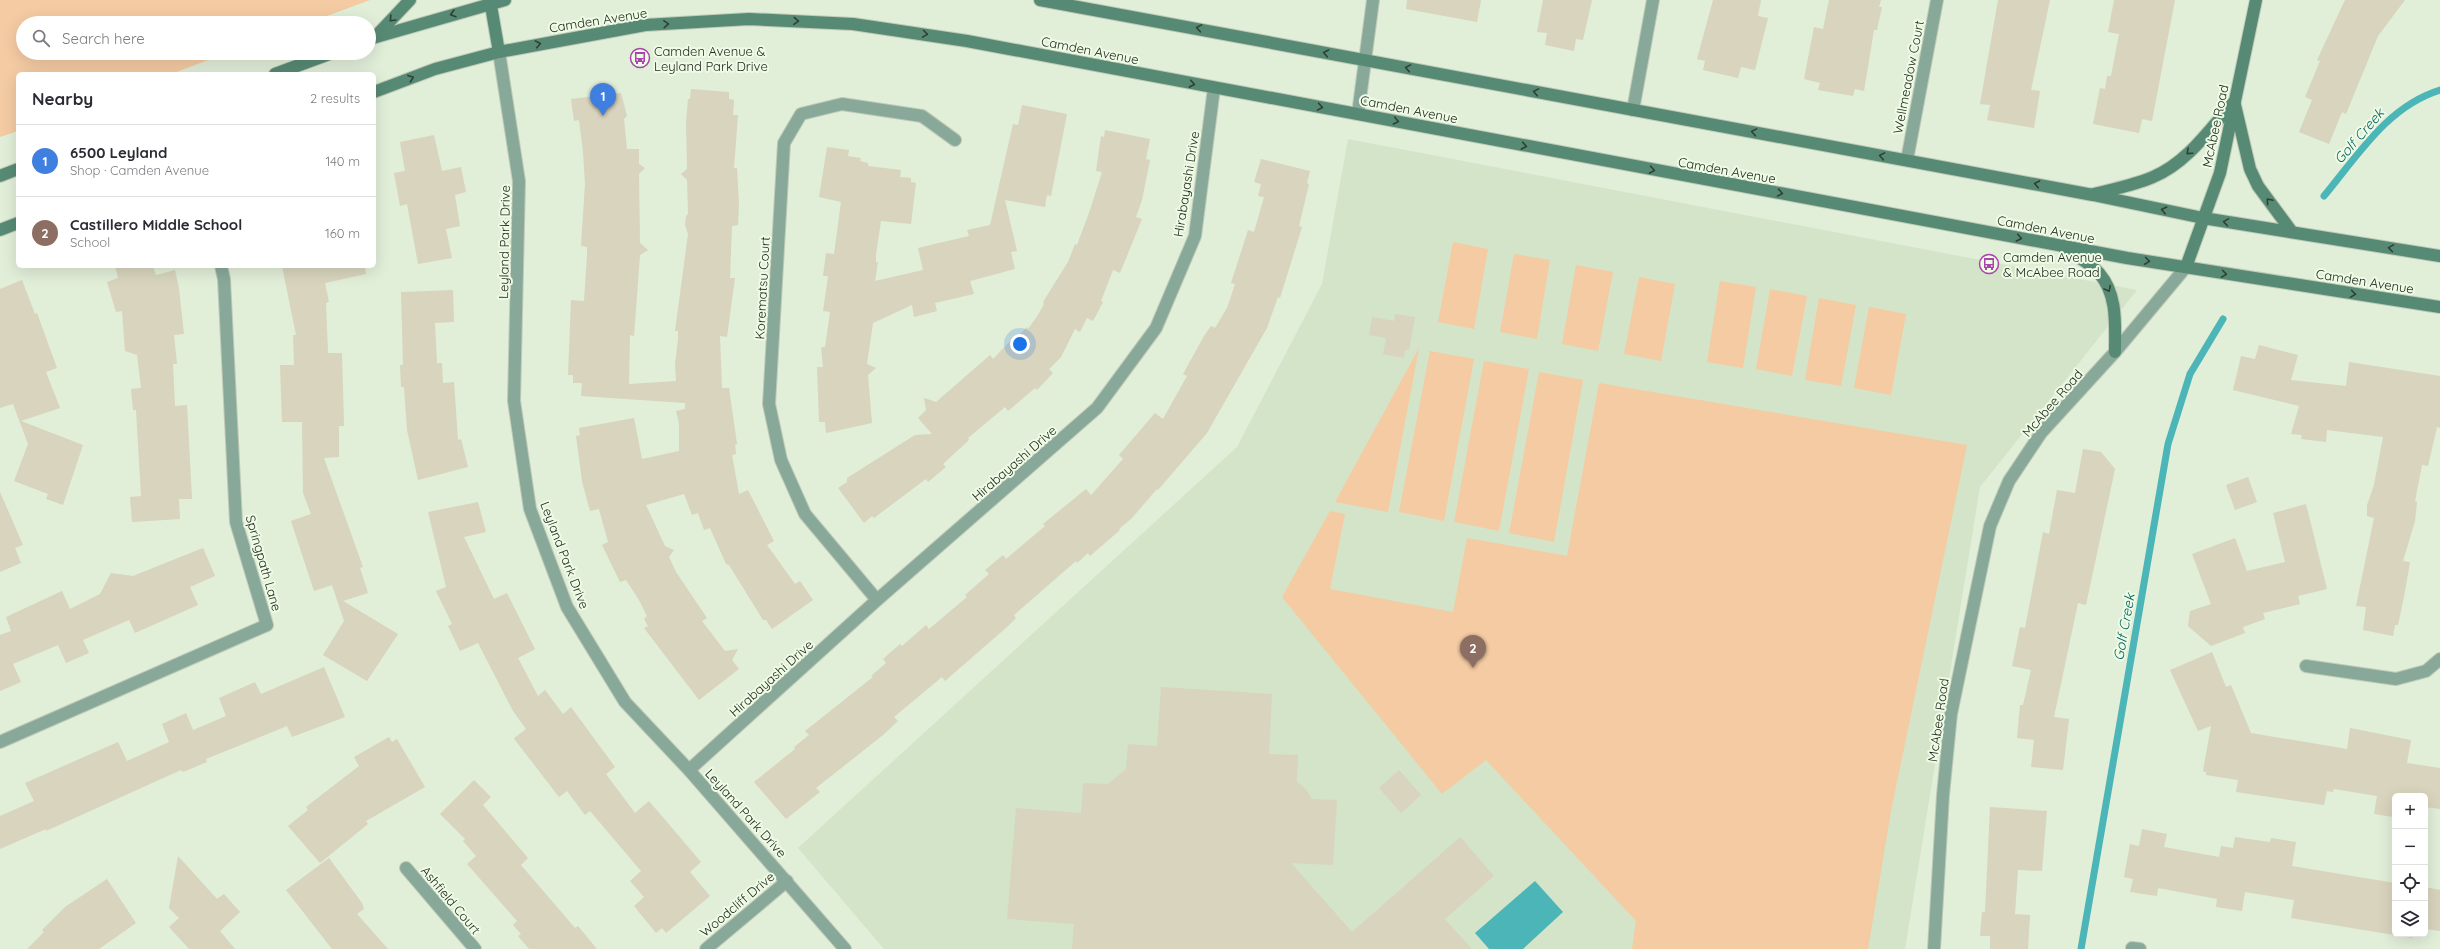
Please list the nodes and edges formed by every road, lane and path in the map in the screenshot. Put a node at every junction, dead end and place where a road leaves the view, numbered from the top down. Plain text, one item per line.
1 (410, 0) edge
2 (505, 0) edge
3 (1040, 0) edge
4 (1373, 0) edge
5 (1653, 0) edge
6 (1937, 0) edge
7 (2256, 0) edge
8 (490, 1) edge
9 (1086, 4) edge
10 (376, 34) edge
11 (376, 37) edge
12 (499, 52) junction
13 (313, 60) edge
14 (1365, 60) junction
15 (280, 72) edge
16 (1214, 88) junction
17 (376, 91) edge
18 (2234, 102) junction
19 (1633, 110) junction
20 (1358, 114) junction
21 (956, 140) dead end
22 (1906, 160) junction
23 (16, 171) edge
24 (0, 176) edge
25 (2093, 195) junction
26 (2202, 218) junction
27 (16, 224) edge
28 (0, 230) edge
29 (2292, 232) junction
30 (2059, 246) junction
31 (2440, 256) edge
32 (2186, 267) junction
33 (221, 268) edge
34 (2440, 307) edge
35 (2115, 352) junction
36 (877, 600) junction
37 (2440, 659) edge
38 (2306, 666) dead end
39 (0, 742) edge
40 (689, 770) junction
41 (406, 868) dead end
42 (787, 881) junction
43 (475, 949) edge
44 (706, 949) edge
45 (845, 949) edge
46 (1934, 949) edge

1 -> 10 main road
2 - 8 main road
3 - 9 main road
4 - 14 street
5 - 19 street
6 - 22 street, Wellmeadow Court
7 - 18 main road, McAbee Road
8 -> 11 main road
8 - 12 main road
14 -> 9 main road
12 -> 16 main road, Camden Avenue
17 -> 12 main road, Camden Avenue
12 - 40 street, Leyland Park Drive
13 - 15 main road
19 -> 14 main road
14 - 20 street
16 -> 20 main road, Camden Avenue
16 - 36 street, Hirabayashi Drive
18 -> 25 main road
18 - 26 main road, McAbee Road
29 -> 18 main road
22 -> 19 main road
20 -> 30 main road, Camden Avenue
21 - 36 street, Korematsu Court
25 -> 22 main road
23 - 24 main road
26 -> 25 main road
29 -> 26 main road
26 - 32 main road, McAbee Road
27 - 28 main road
31 -> 29 main road
30 -> 32 main road, Camden Avenue
30 -> 35 main road
32 -> 34 main road, Camden Avenue
32 - 35 street, McAbee Road
33 - 39 street, Springpath Lane
35 - 46 street, McAbee Road
36 - 40 street, Hirabayashi Drive
37 - 38 street
40 - 42 street, Leyland Park Drive
41 - 43 street, Ashfield Court
42 - 44 street, Woodcliff Drive
42 - 45 street, Leyland Park Drive

